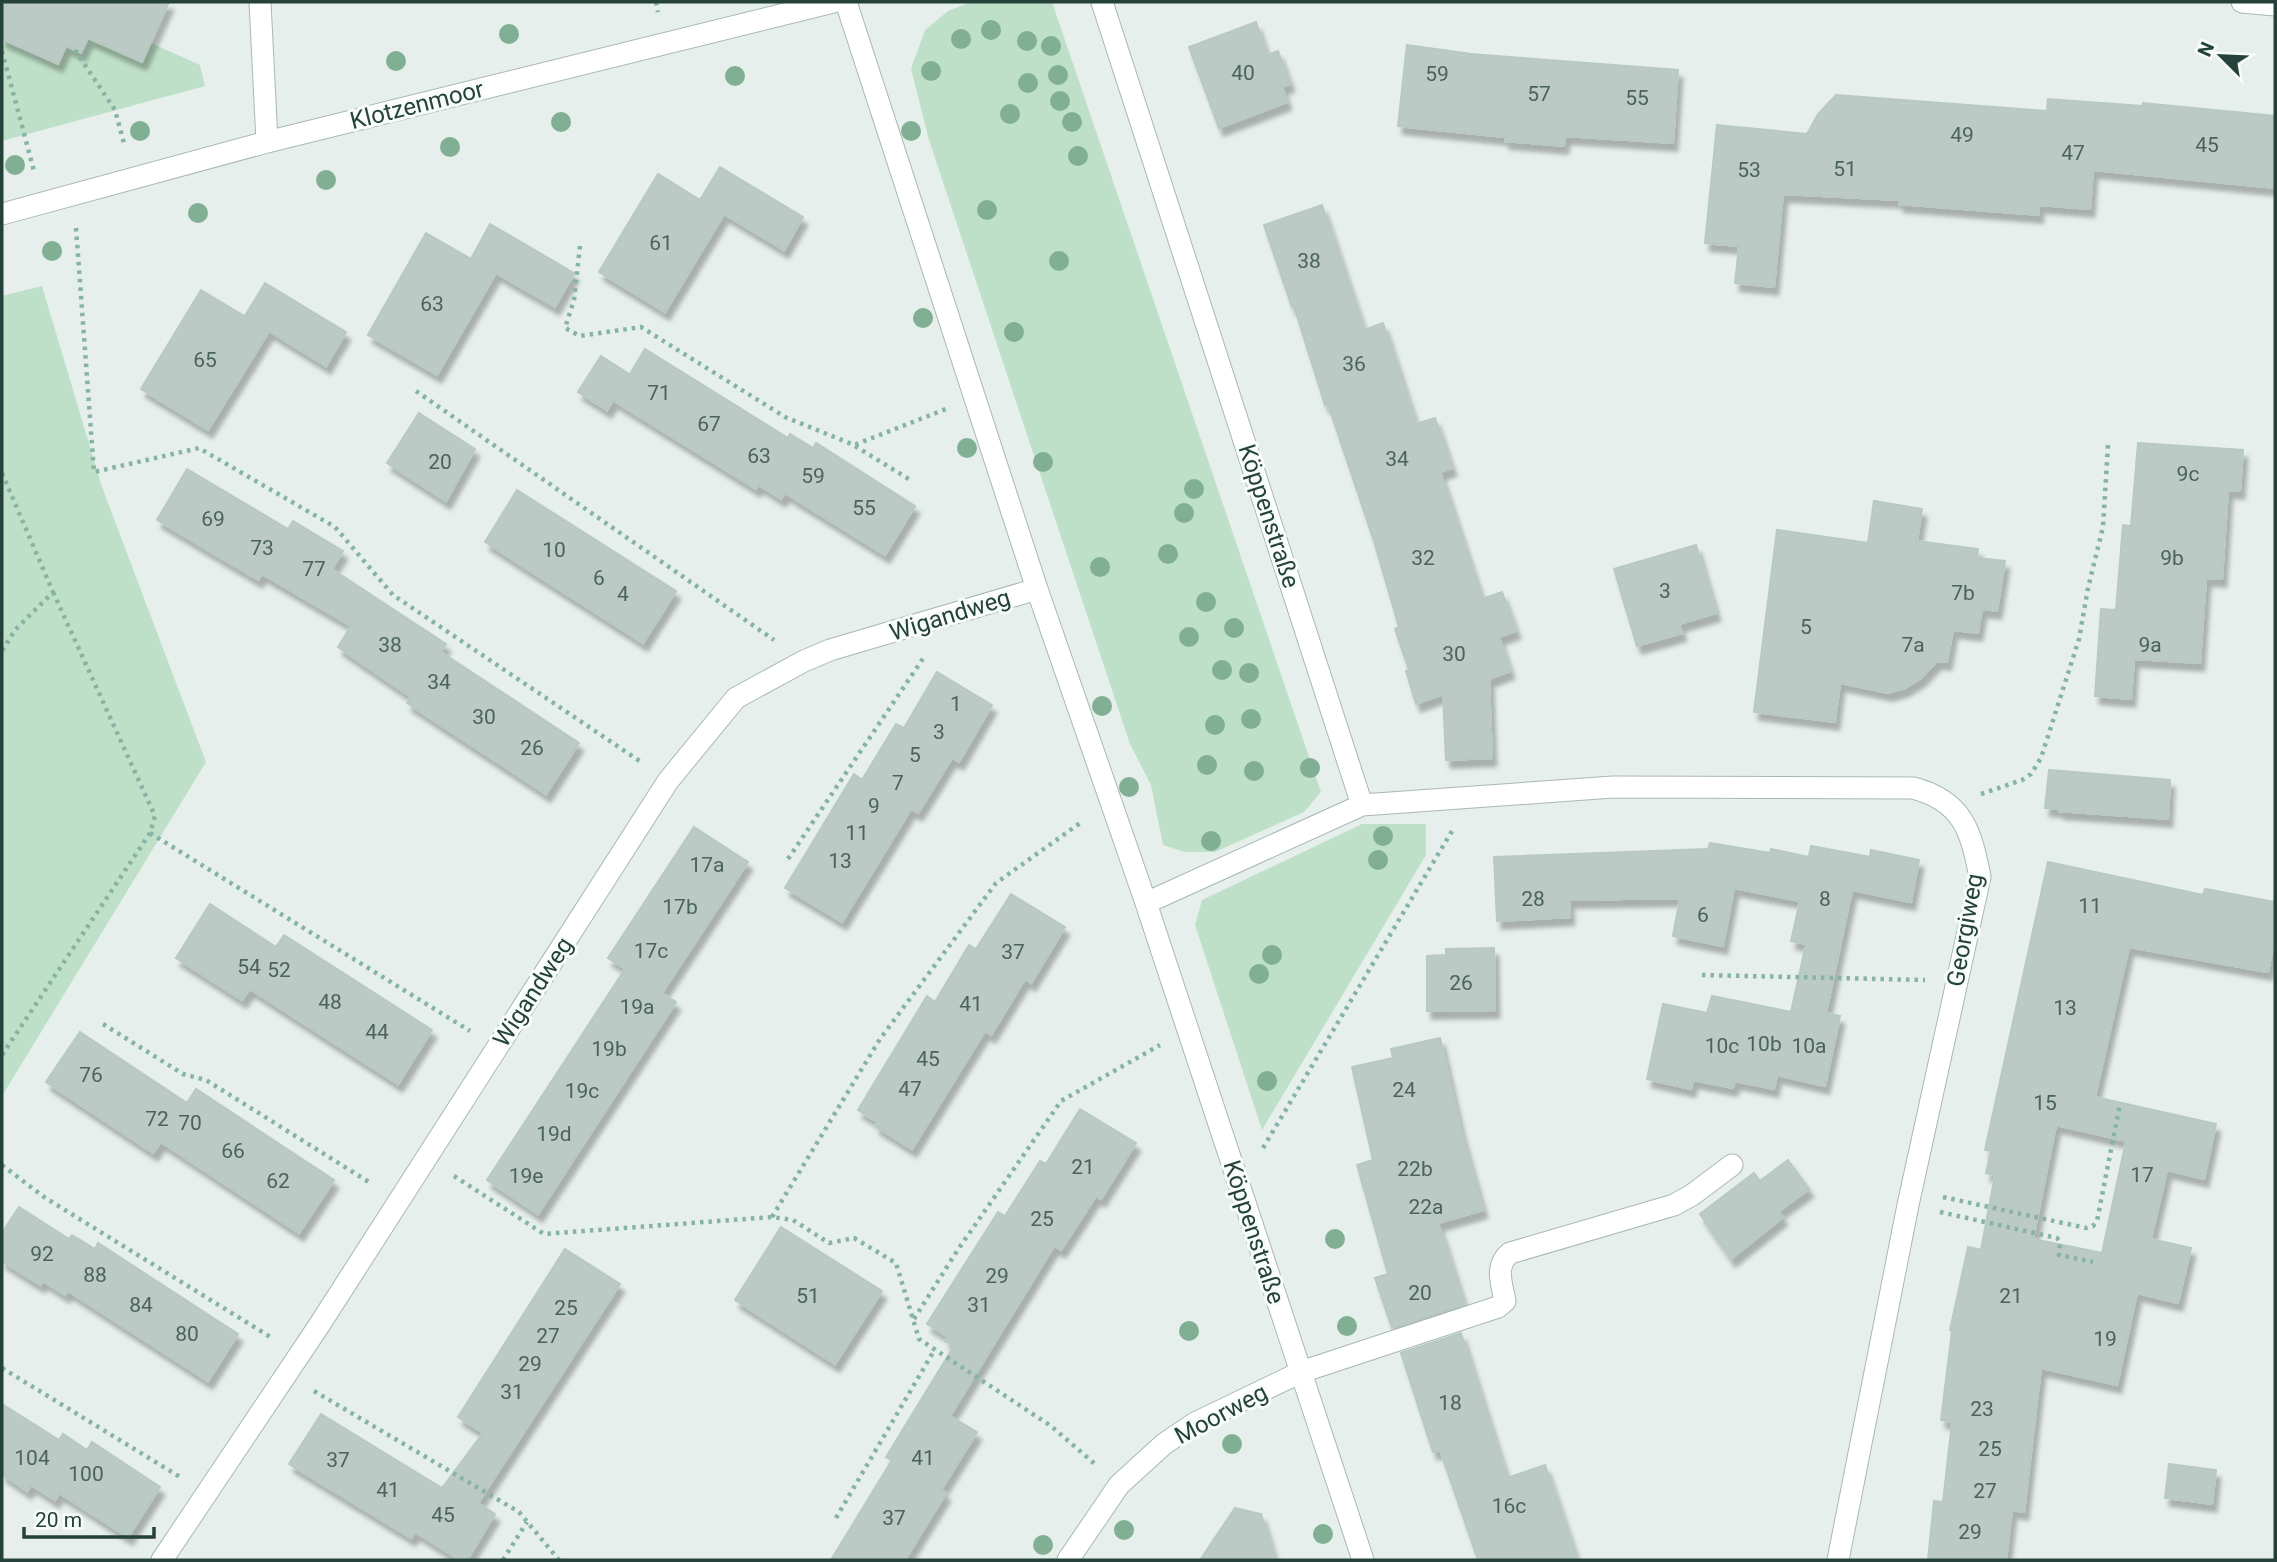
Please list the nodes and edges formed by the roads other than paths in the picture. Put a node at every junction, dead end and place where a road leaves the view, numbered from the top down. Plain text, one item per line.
1 (260, 2) edge
2 (833, 2) edge
3 (846, 2) edge
4 (1102, 2) edge
5 (2242, 2) edge
6 (2275, 5) edge
7 (267, 142) junction
8 (2, 214) edge
9 (1037, 589) junction
10 (1362, 805) junction
11 (1146, 903) junction
12 (1732, 1164) dead end
13 (1301, 1372) junction
14 (162, 1560) edge
15 (1068, 1560) edge
16 (1363, 1560) edge
17 (1838, 1560) edge

1 - 7 street
2 - 7 street, Klotzenmoor
3 - 9 street, Köppenstraße
4 - 10 street, Köppenstraße
5 - 6 street
7 - 8 street, Klotzenmoor
9 - 11 street, Köppenstraße
9 - 14 street, Wigandweg
10 - 11 street
10 - 17 street, Georgiweg
11 - 13 street, Köppenstraße
12 - 13 street, Moorweg
13 - 15 street, Moorweg
13 - 16 street, Köppenstraße

